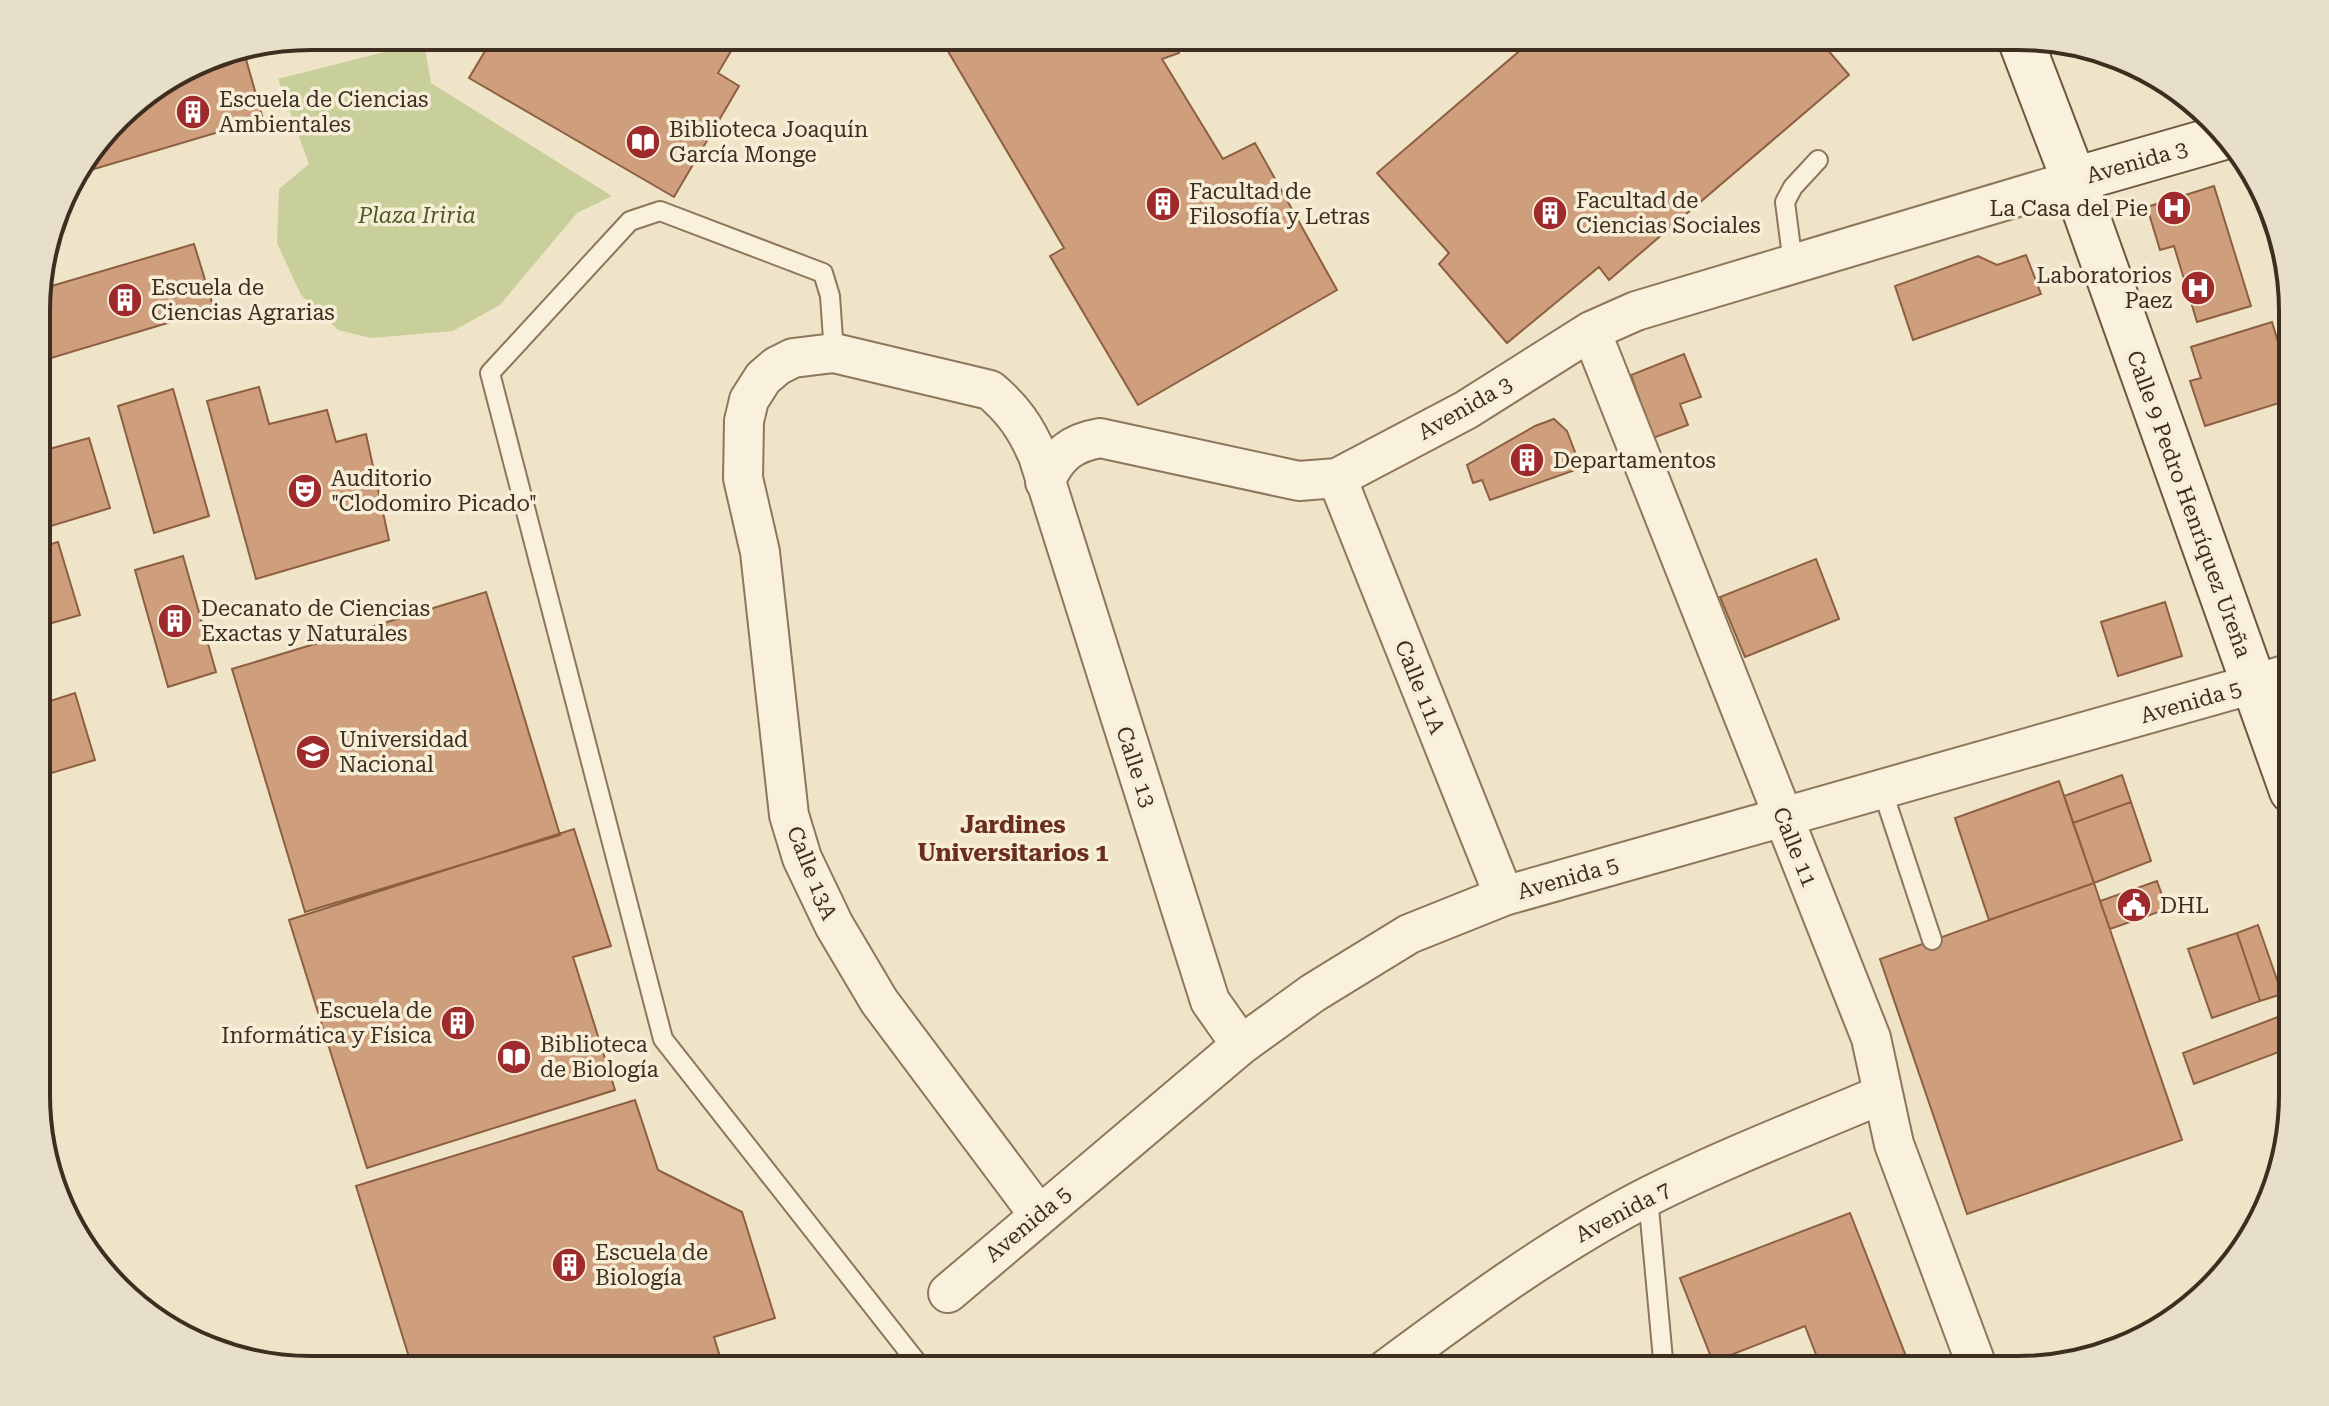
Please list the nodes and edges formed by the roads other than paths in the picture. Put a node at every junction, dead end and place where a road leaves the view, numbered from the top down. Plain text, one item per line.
1 (2024, 50) edge
2 (2215, 140) edge
3 (1818, 160) dead end
4 (2074, 180) junction
5 (1793, 264) junction
6 (1591, 331) junction
7 (834, 353) junction
8 (1337, 478) junction
9 (1045, 482) junction
10 (2273, 678) edge
11 (2278, 708) edge
12 (1882, 789) junction
13 (1783, 817) junction
14 (1504, 896) junction
15 (1932, 940) dead end
16 (1241, 1045) junction
17 (1883, 1094) junction
18 (1648, 1197) junction
19 (1039, 1215) junction
20 (948, 1293) dead end
21 (1406, 1355) edge
22 (1663, 1355) edge
23 (1973, 1355) edge
24 (912, 1356) edge

1 - 4 main road, Calle 9 Pedro Henríquez Ureña
2 - 4 main road, Avenida 3
3 - 5 lane
4 - 5 street, Avenida 3
4 - 10 main road, Calle 9 Pedro Henríquez Ureña
5 - 6 street, Avenida 3
6 - 8 street, Avenida 3
6 - 13 street, Calle 11
7 - 9 street
7 - 19 street, Calle 13A
7 - 24 lane
8 - 9 street, Avenida 3
8 - 14 street, Calle 11A
9 - 16 street, Calle 13
10 - 11 main road, Calle 9 Pedro Henríquez Ureña
10 - 12 street, Avenida 5
12 - 13 street, Avenida 5
12 - 15 lane
13 - 14 street, Avenida 5
13 - 17 street, Calle 11
14 - 16 street, Avenida 5
16 - 19 street, Avenida 5
17 - 18 street, Avenida 7
17 - 23 street, Calle 11
18 - 21 street, Avenida 7
18 - 22 lane
19 - 20 street, Avenida 5

